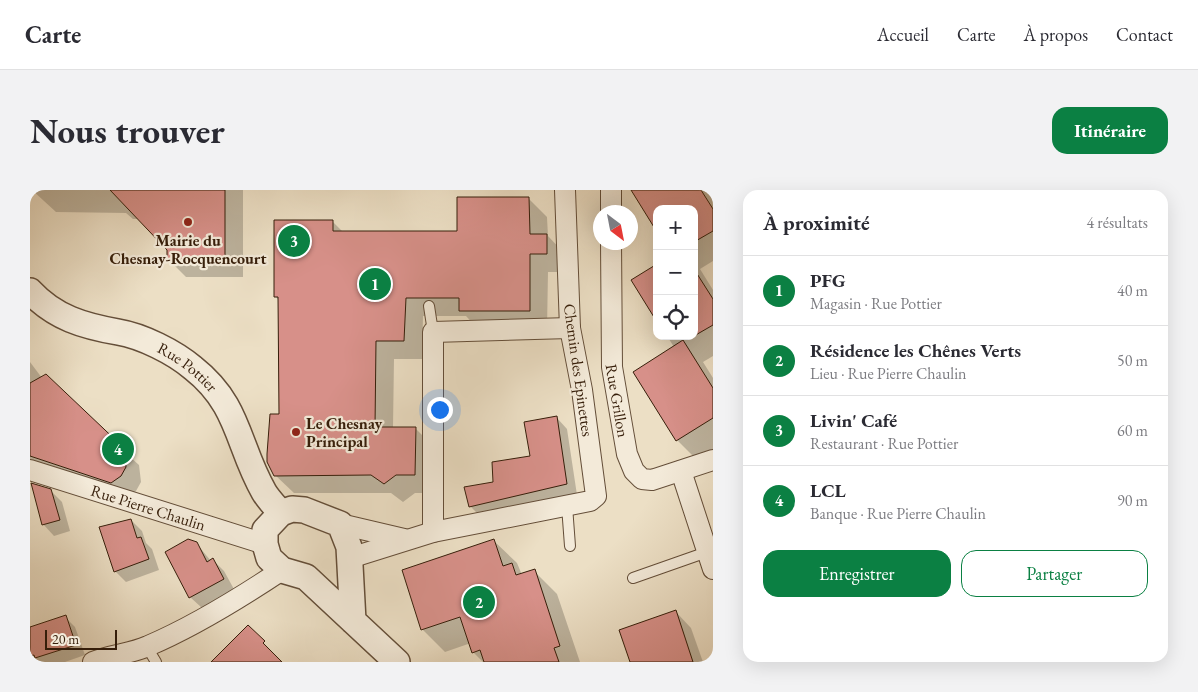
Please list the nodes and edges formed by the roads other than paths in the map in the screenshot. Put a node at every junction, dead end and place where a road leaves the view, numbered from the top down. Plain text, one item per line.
1 (565, 190) edge
2 (611, 190) edge
3 (611, 205) edge
4 (611, 250) edge
5 (30, 291) edge
6 (429, 306) dead end
7 (570, 328) junction
8 (433, 332) junction
9 (713, 460) edge
10 (30, 470) edge
11 (681, 471) junction
12 (567, 506) junction
13 (281, 513) junction
14 (340, 524) junction
15 (433, 532) junction
16 (404, 540) junction
17 (265, 544) junction
18 (570, 546) dead end
19 (349, 560) junction
20 (710, 560) edge
21 (282, 570) junction
22 (306, 577) junction
23 (633, 578) dead end
24 (353, 620) junction
25 (152, 657) edge
26 (93, 662) edge
27 (397, 662) edge

1 - 7 street, Chemin des Epinettes
2 - 3 street
4 - 11 street, Rue Grillon
5 - 13 street, Rue Pottier
6 - 8 lane
7 - 8 street
7 - 12 street, Chemin des Epinettes
8 - 15 street
9 - 11 street, Rue Grillon
10 - 17 street, Rue Pierre Chaulin
11 - 20 street
12 - 15 street
12 - 18 lane
13 - 14 street
13 - 17 street
14 - 16 street
14 - 19 street
15 - 16 street
16 - 19 street
17 - 21 street
19 - 22 street
19 - 24 street
20 - 23 lane
21 - 22 street
21 - 25 street
22 - 24 street
24 - 27 street
25 - 26 street

